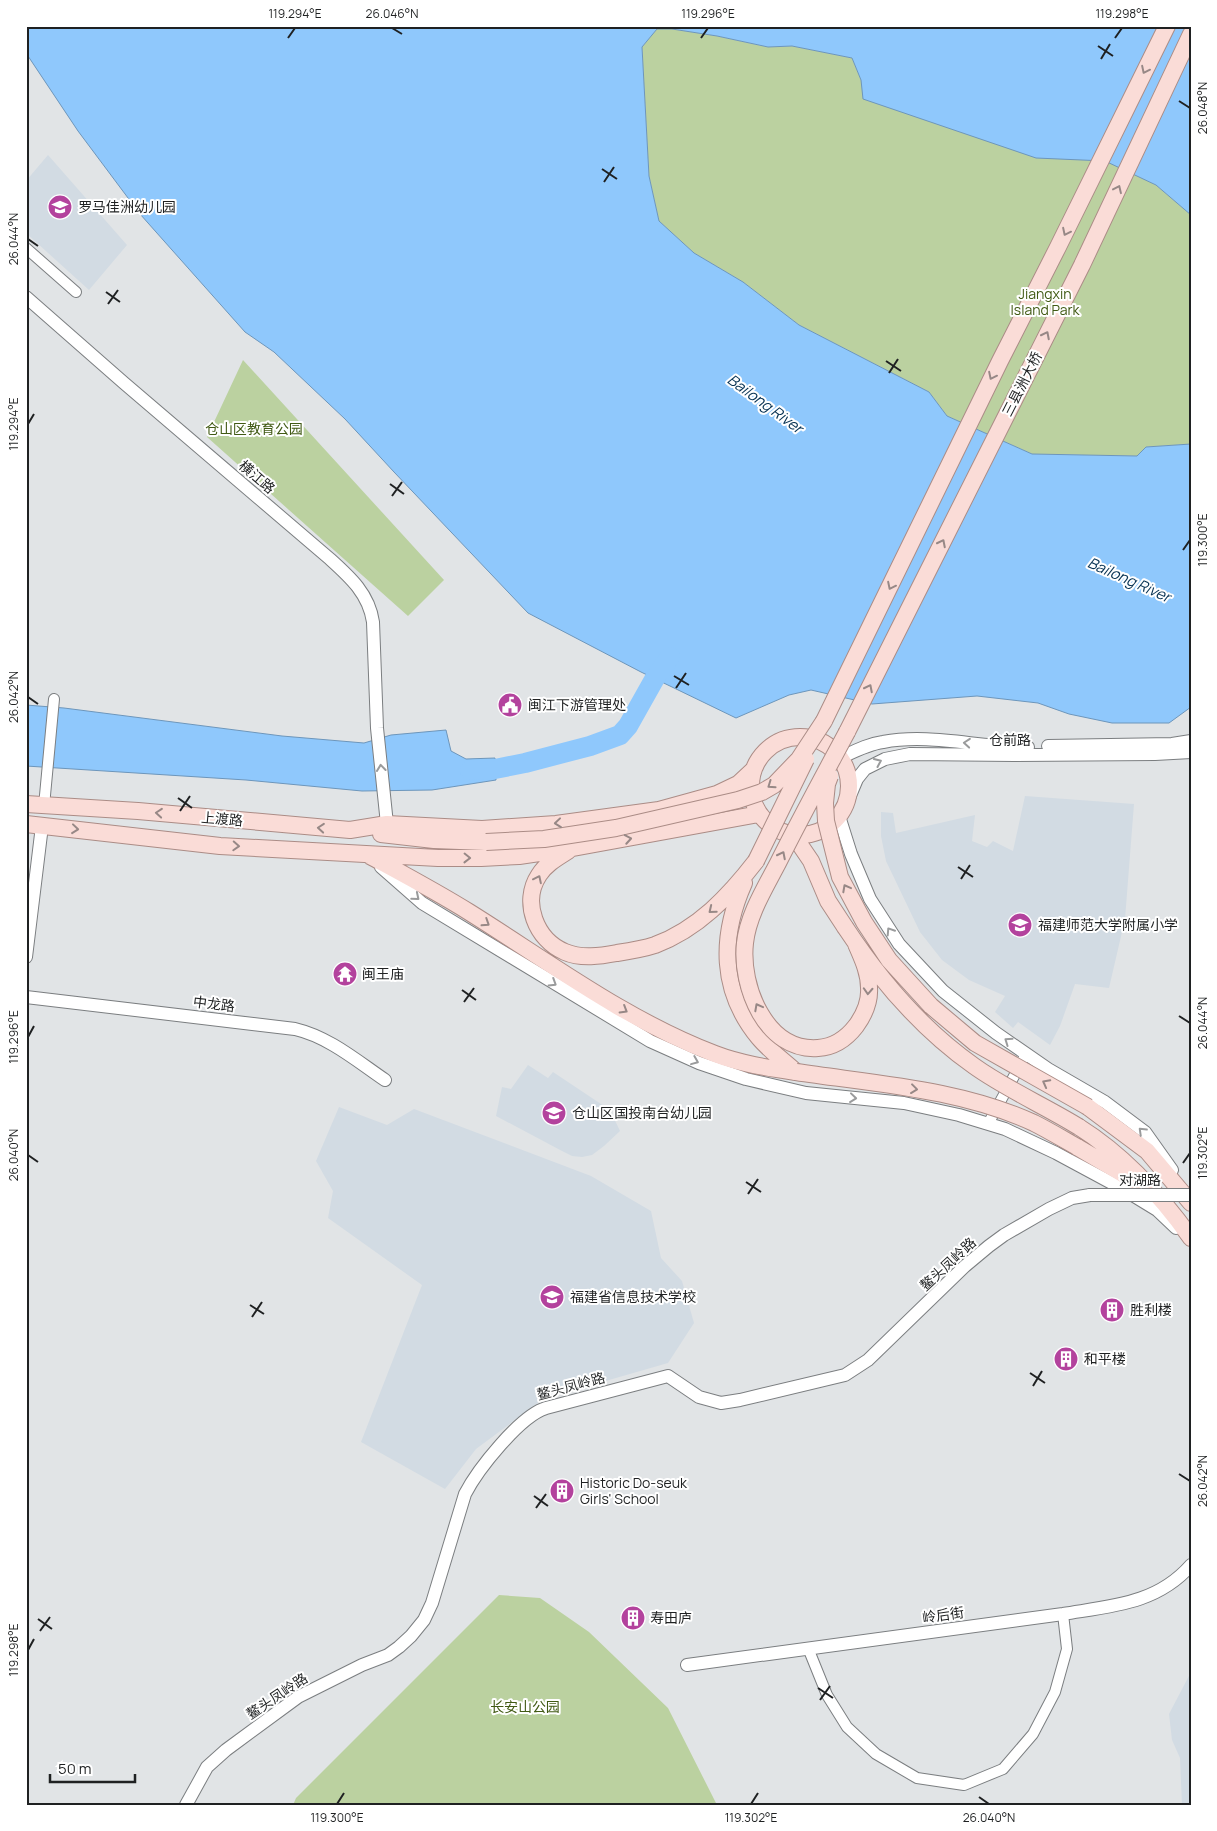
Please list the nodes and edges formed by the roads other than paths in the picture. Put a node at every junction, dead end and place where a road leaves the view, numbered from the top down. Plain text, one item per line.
1 (1167, 26) edge
2 (1191, 34) edge
3 (26, 248) edge
4 (76, 292) dead end
5 (26, 297) edge
6 (54, 699) dead end
7 (824, 722) junction
8 (847, 732) junction
9 (1191, 741) edge
10 (1191, 752) edge
11 (840, 758) junction
12 (753, 770) junction
13 (848, 798) junction
14 (26, 804) edge
15 (44, 806) junction
16 (759, 814) junction
17 (386, 816) junction
18 (839, 816) junction
19 (34, 825) edge
20 (350, 830) junction
21 (802, 835) junction
22 (573, 848) junction
23 (365, 854) junction
24 (756, 861) junction
25 (848, 926) junction
26 (856, 944) junction
27 (26, 957) edge
28 (26, 997) edge
29 (1026, 1054) junction
30 (796, 1072) junction
31 (385, 1080) dead end
32 (1083, 1118) junction
33 (988, 1124) junction
34 (1153, 1192) junction
35 (1184, 1192) edge
36 (1090, 1195) joint
37 (1191, 1201) edge
38 (1191, 1238) edge
39 (1191, 1242) edge
40 (1191, 1565) edge
41 (1063, 1614) junction
42 (808, 1648) junction
43 (687, 1665) dead end
44 (186, 1805) edge

1 -> 7 main road
8 -> 2 main road, 三县洲大桥
3 - 4 street
17 -> 5 street, 横江路
6 - 15 street
7 -> 20 main road, bridge
7 - 24 main road, bridge
26 -> 8 main road, bridge
32 -> 8 main road, bridge
9 -> 11 street, 仓前路
13 -> 10 street, 仓前路
11 - 12 main road
11 - 13 main road
12 - 16 main road
12 -> 17 main road, 上渡路
13 - 18 main road
14 - 15 main road, 上渡路
20 -> 15 main road, 上渡路
16 - 21 main road
22 -> 16 main road, 上渡路
17 - 20 main road, 上渡路
18 - 21 main road
29 -> 18 street
19 -> 23 main road, 上渡路
19 - 27 street
21 - 25 main road
23 -> 22 main road, 上渡路
24 -> 22 main road
23 -> 30 main road
23 -> 33 street
24 - 30 main road
25 - 26 main road, bridge
25 - 32 main road
26 - 32 main road, bridge
28 - 31 street, 中龙路
29 - 33 street
37 -> 29 street
30 -> 34 main road, bridge
32 - 34 main road
32 - 35 main road
33 - 39 street
34 - 38 main road
35 - 36 street, 对湖路, bridge
35 - 37 main road
36 - 44 street, 鳌头凤岭路
40 - 41 street, 岭后街
41 - 42 street, 岭后街
41 - 42 street
42 - 43 street, 岭后街

